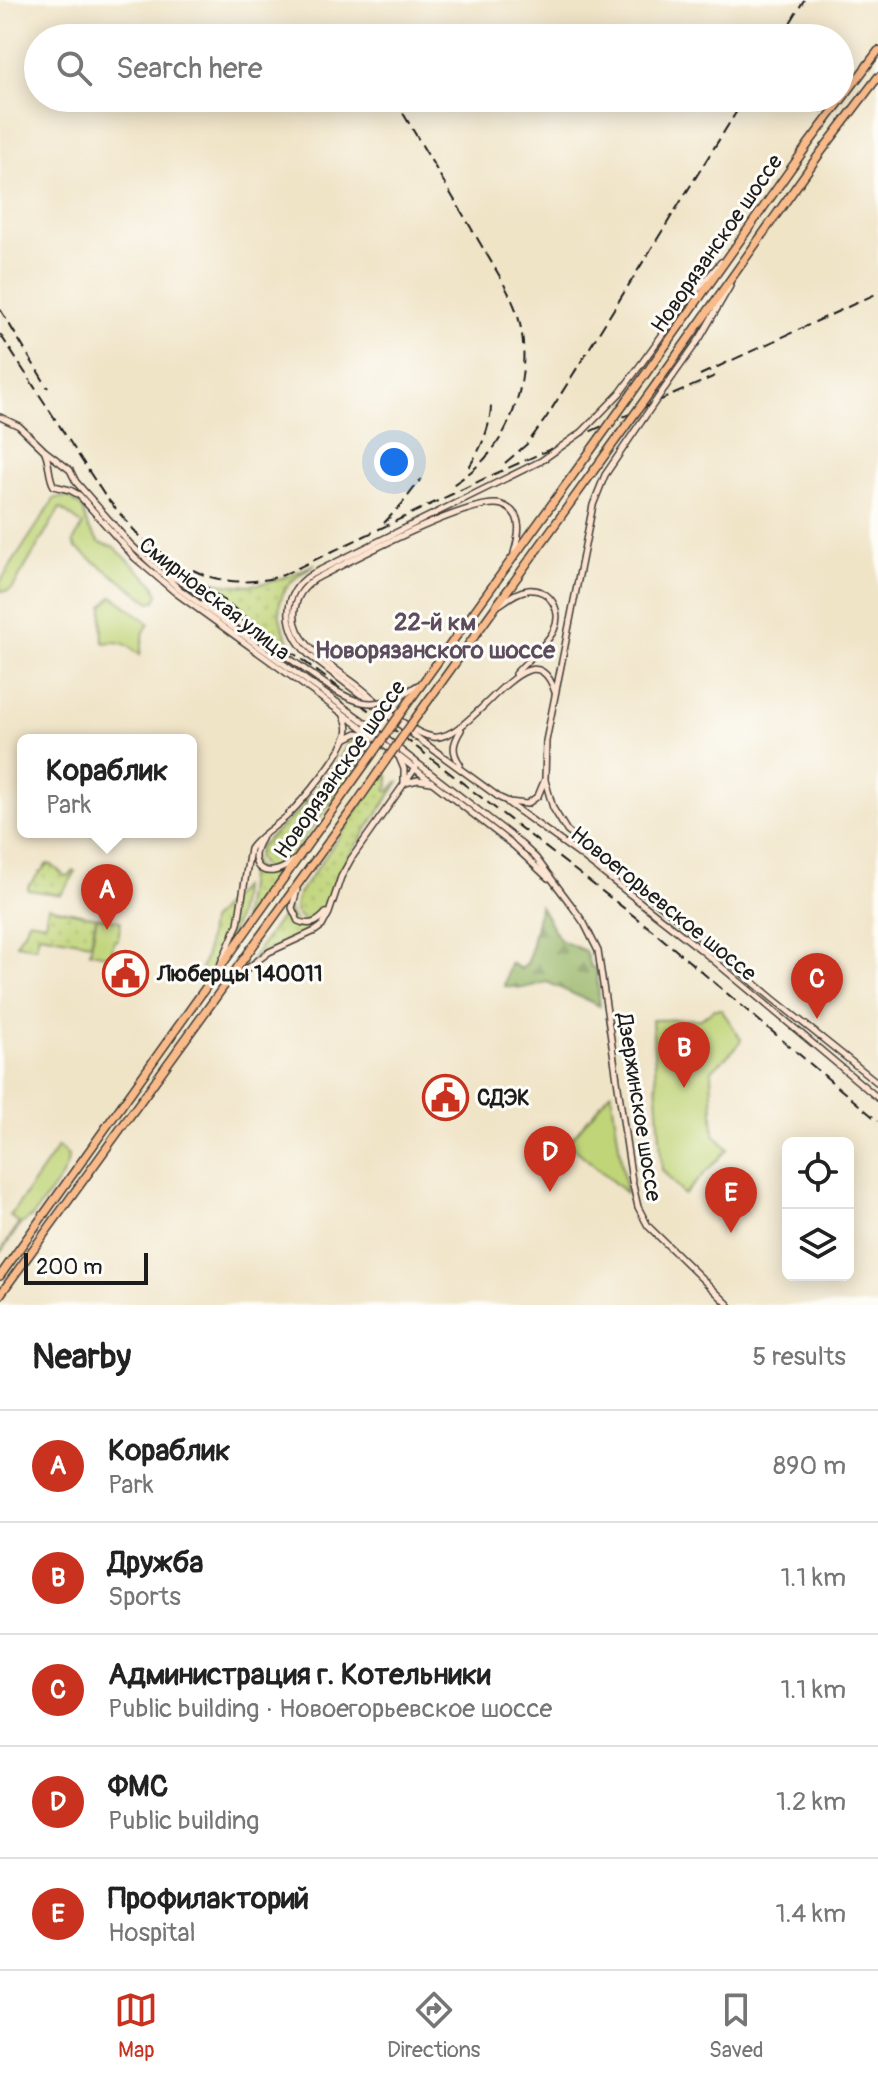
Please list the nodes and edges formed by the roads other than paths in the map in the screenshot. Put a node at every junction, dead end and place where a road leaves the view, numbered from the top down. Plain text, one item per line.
1 (878, 51) edge
2 (878, 77) edge
3 (854, 83) edge
4 (854, 109) edge
5 (832, 112) edge
6 (851, 112) edge
7 (742, 237) junction
8 (748, 255) junction
9 (0, 417) edge
10 (45, 451) junction
11 (65, 467) junction
12 (72, 475) junction
13 (51, 476) junction
14 (64, 489) junction
15 (513, 559) junction
16 (154, 567) junction
17 (495, 608) junction
18 (425, 680) junction
19 (507, 684) junction
20 (555, 693) junction
21 (342, 713) junction
22 (358, 720) junction
23 (463, 726) junction
24 (371, 735) junction
25 (344, 740) junction
26 (399, 756) junction
27 (417, 766) junction
28 (465, 771) junction
29 (545, 779) junction
30 (432, 782) junction
31 (404, 783) junction
32 (500, 798) junction
33 (264, 835) junction
34 (506, 836) junction
35 (307, 846) junction
36 (304, 876) junction
37 (333, 902) junction
38 (217, 971) junction
39 (215, 996) junction
40 (878, 1083) edge
41 (878, 1098) edge
42 (0, 1276) edge
43 (0, 1295) edge
44 (729, 1305) edge

1 - 3 highway, Новорязанское шоссе
2 - 4 highway, Новорязанское шоссе
5 - 7 highway, Новорязанское шоссе
6 - 8 highway, Новорязанское шоссе
7 - 15 highway, Новорязанское шоссе, bridge
7 - 28 main road, Новоегорьевское шоссе, bridge
8 - 17 highway, Новорязанское шоссе, bridge
8 - 20 main road, bridge
9 - 10 main road, Смирновская улица
10 - 11 main road, Смирновская улица
10 - 13 main road
11 - 12 main road, Смирновская улица
11 - 13 main road
12 - 14 main road
12 - 16 main road, Смирновская улица
13 - 14 main road, Смирновская улица
14 - 21 main road, Смирновская улица
15 - 18 highway, Новорязанское шоссе
15 - 23 main road
16 - 18 main road, bridge
16 - 22 main road, Смирновская улица
17 - 19 main road
17 - 36 highway, Новорязанское шоссе, bridge
18 - 35 highway, Новорязанское шоссе, bridge
19 - 20 main road
19 - 23 main road
20 - 29 main road
21 - 22 main road, Смирновская улица
21 - 25 main road
22 - 24 main road, Дзержинское шоссе
22 - 27 main road, Дзержинское шоссе
23 - 28 main road
24 - 25 main road
24 - 26 main road, Дзержинское шоссе
25 - 33 main road
26 - 27 main road, Дзержинское шоссе
26 - 31 main road
27 - 30 main road, Дзержинское шоссе
27 - 31 main road
27 - 34 main road, Дзержинское шоссе
28 - 32 main road, Новоегорьевское шоссе
29 - 32 main road
29 - 40 main road, Новоегорьевское шоссе
30 - 31 main road
30 - 34 main road, Дзержинское шоссе
31 - 37 main road
32 - 41 main road, Новоегорьевское шоссе
33 - 35 main road
33 - 38 main road
34 - 44 main road, Дзержинское шоссе
35 - 38 highway, Новорязанское шоссе
36 - 37 main road
36 - 39 highway, Новорязанское шоссе
37 - 39 main road
38 - 42 highway, Новорязанское шоссе
39 - 43 highway, Новорязанское шоссе

